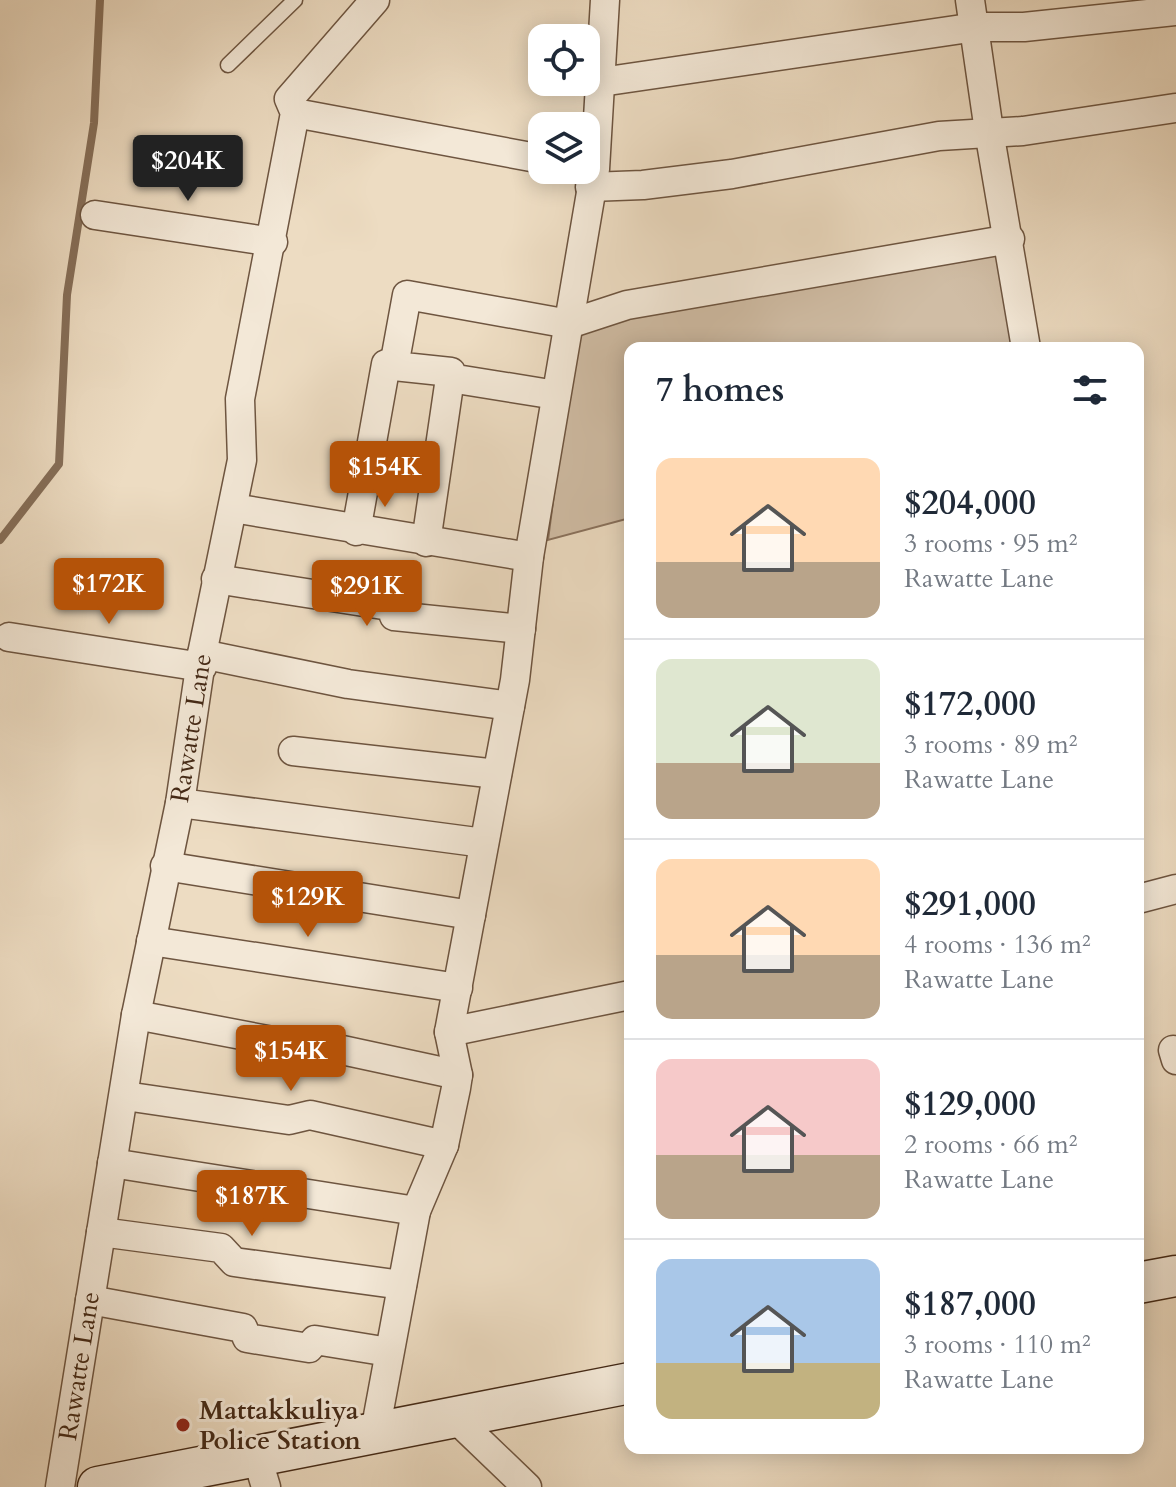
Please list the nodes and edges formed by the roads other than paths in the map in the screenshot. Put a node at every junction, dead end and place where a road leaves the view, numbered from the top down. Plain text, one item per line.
1 (295, 0) edge
2 (375, 0) edge
3 (605, 0) edge
4 (1176, 11) edge
5 (973, 14) edge
6 (228, 65) dead end
7 (601, 82) junction
8 (1175, 108) edge
9 (597, 112) edge
10 (295, 113) junction
11 (989, 131) junction
12 (528, 156) edge
13 (600, 176) edge
14 (589, 184) edge
15 (95, 215) dead end
16 (1010, 239) junction
17 (273, 242) junction
18 (569, 324) junction
19 (1025, 342) edge
20 (394, 366) junction
21 (450, 378) junction
22 (556, 395) junction
23 (233, 508) junction
24 (356, 531) junction
25 (426, 542) junction
26 (529, 557) junction
27 (216, 579) junction
28 (521, 629) junction
29 (9, 637) dead end
30 (202, 661) junction
31 (510, 706) junction
32 (293, 751) dead end
33 (497, 774) junction
34 (180, 803) junction
35 (484, 843) junction
36 (165, 866) junction
37 (1176, 889) edge
38 (1144, 897) edge
39 (471, 915) junction
40 (151, 941) junction
41 (458, 988) junction
42 (624, 996) edge
43 (136, 1015) junction
44 (449, 1032) junction
45 (458, 1075) junction
46 (125, 1096) junction
47 (444, 1145) junction
48 (112, 1163) junction
49 (416, 1211) junction
50 (101, 1232) junction
51 (1176, 1276) edge
52 (1144, 1282) edge
53 (402, 1285) junction
54 (90, 1300) junction
55 (389, 1352) junction
56 (624, 1384) edge
57 (453, 1416) junction
58 (375, 1432) junction
59 (262, 1472) edge
60 (60, 1487) edge
61 (98, 1487) edge
62 (527, 1487) edge

1 - 6 lane
2 - 10 street, Rawatte Lane
3 - 7 street
4 - 5 street
5 - 7 street
5 - 11 street
7 - 9 street
8 - 11 street
10 - 12 street
10 - 17 street, Rawatte Lane
11 - 13 street
11 - 16 street
14 - 18 street
15 - 17 street
16 - 18 street
16 - 19 street
17 - 23 street, Rawatte Lane
18 - 20 street
18 - 22 street
20 - 21 street
20 - 24 street
21 - 22 street
21 - 25 street
22 - 26 street
23 - 24 street
23 - 27 street, Rawatte Lane
24 - 25 street
25 - 26 street
26 - 28 street
27 - 28 street
27 - 30 street, Rawatte Lane
28 - 31 street
29 - 30 street
30 - 31 street
30 - 34 street, Rawatte Lane
31 - 33 street
32 - 33 street
33 - 35 street
34 - 35 street
34 - 36 street, Rawatte Lane
35 - 39 street
36 - 39 street
36 - 40 street, Rawatte Lane
37 - 38 street
39 - 41 street
40 - 41 street
40 - 43 street, Rawatte Lane
41 - 44 street
42 - 44 street
43 - 45 street
43 - 46 street, Rawatte Lane
44 - 45 street
45 - 47 street
46 - 47 street
46 - 48 street, Rawatte Lane
47 - 49 street
48 - 49 street
48 - 50 street, Rawatte Lane
49 - 53 street
50 - 53 street
50 - 54 street, Rawatte Lane
51 - 52 street
53 - 55 street
54 - 55 street
54 - 60 street, Rawatte Lane
55 - 58 street
56 - 57 street
57 - 58 street
57 - 62 street
58 - 59 street
59 - 61 street

